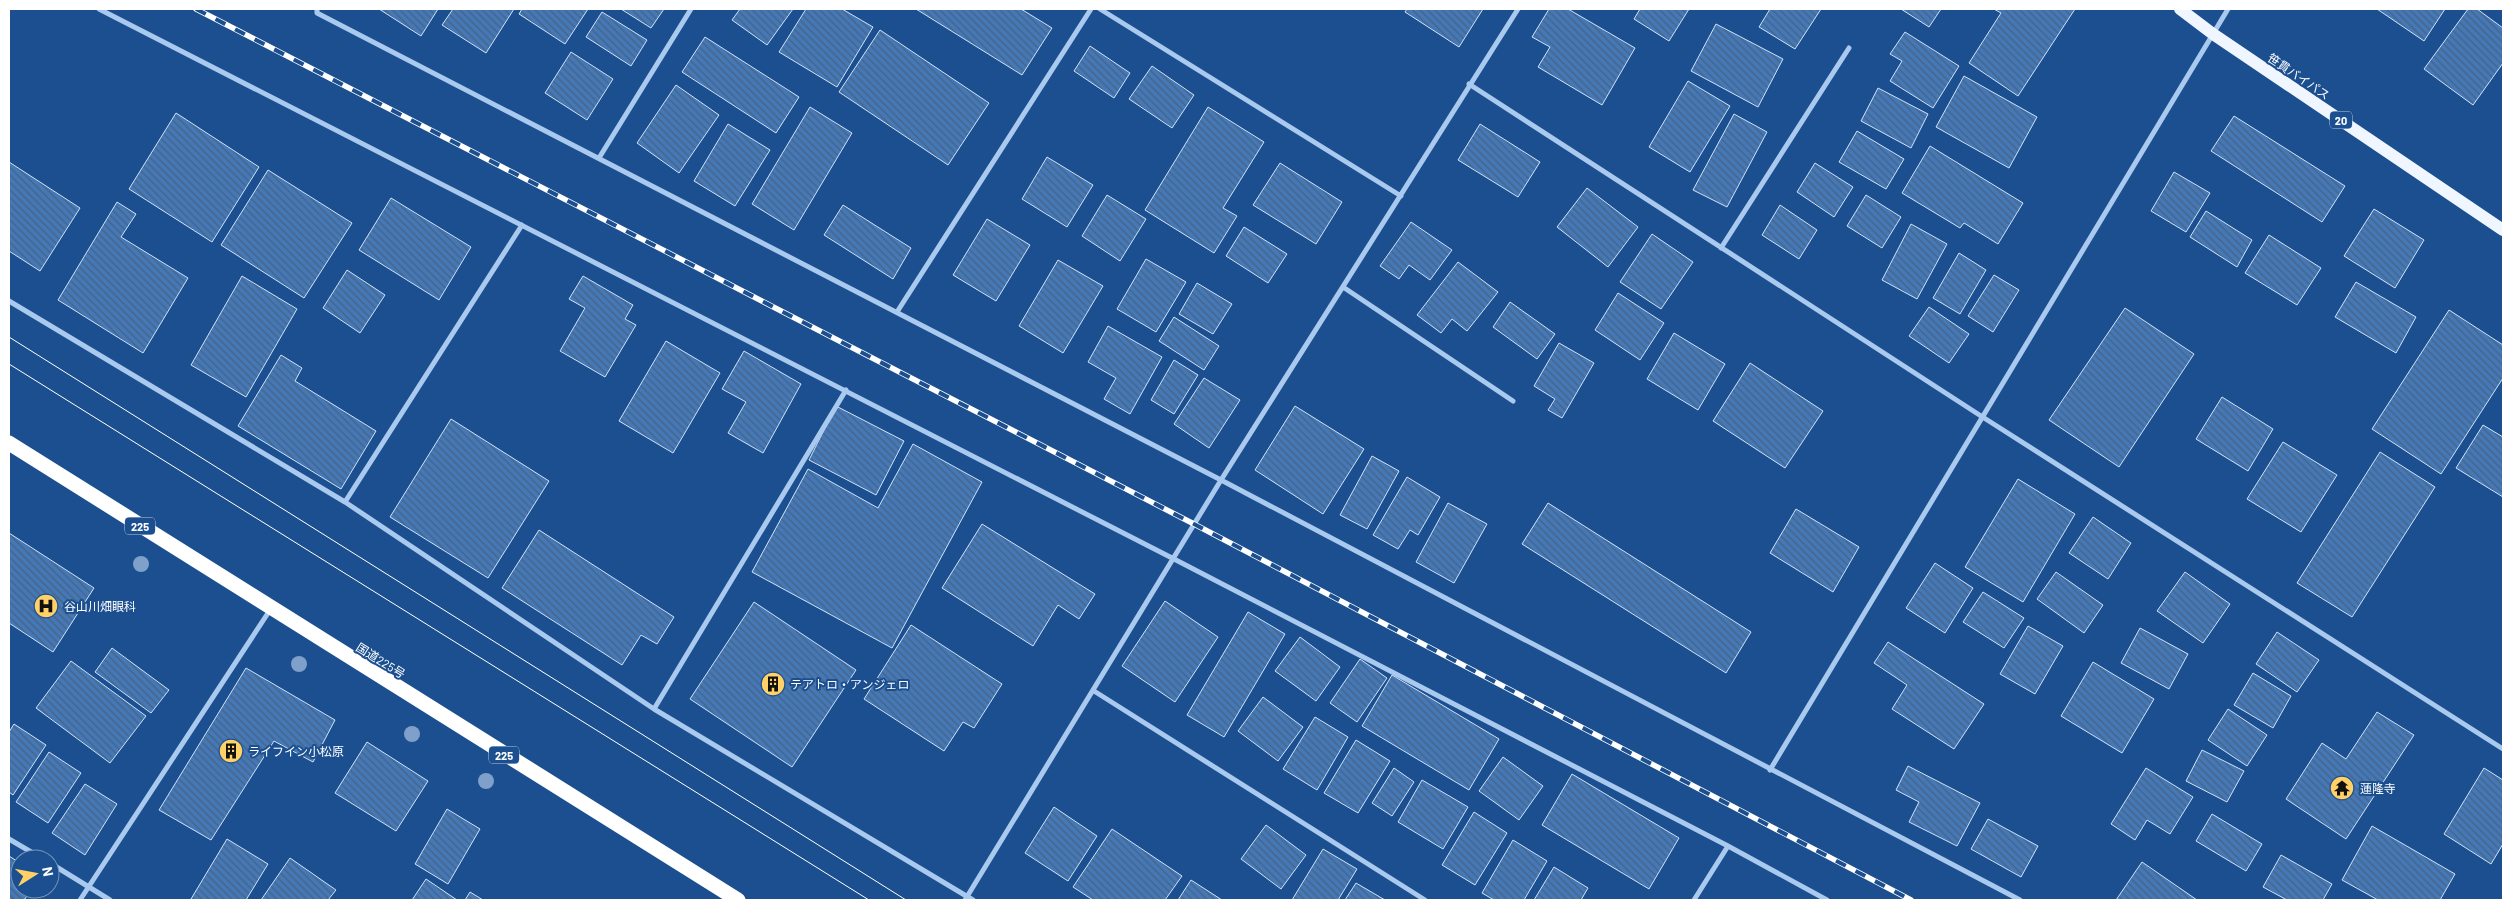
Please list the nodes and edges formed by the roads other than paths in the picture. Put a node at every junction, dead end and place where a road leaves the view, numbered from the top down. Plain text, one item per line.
1 (99, 9) edge
2 (317, 9) edge
3 (691, 9) edge
4 (1091, 9) edge
5 (1100, 9) edge
6 (1518, 9) edge
7 (2180, 9) edge
8 (2228, 9) edge
9 (2213, 34) junction
10 (1849, 48) dead end
11 (1469, 84) junction
12 (598, 158) junction
13 (1401, 196) junction
14 (522, 225) junction
15 (2503, 230) edge
16 (1721, 248) junction
17 (1343, 287) junction
18 (9, 301) edge
19 (897, 312) junction
20 (846, 390) junction
21 (1513, 401) dead end
22 (1982, 416) junction
23 (9, 443) edge
24 (1221, 480) junction
25 (345, 502) junction
26 (1174, 559) junction
27 (271, 609) junction
28 (1094, 691) junction
29 (654, 708) junction
30 (2503, 748) edge
31 (1770, 770) junction
32 (9, 839) edge
33 (1728, 846) junction
34 (26, 849) edge
35 (60, 870) edge
36 (89, 887) junction
37 (968, 899) edge
38 (80, 900) edge
39 (110, 900) edge
40 (738, 900) edge
41 (1425, 900) edge
42 (1694, 900) edge
43 (1828, 900) edge
44 (2020, 900) edge

1 - 14 street
2 - 12 street
3 - 12 street
4 - 19 street
5 - 13 street
6 - 11 street
7 - 9 main road, 笹貫バイパス / 20
8 - 9 street
9 - 15 main road, 笹貫バイパス / 20
9 - 22 street
10 - 16 street
11 - 13 street
11 - 16 street
12 - 19 street
13 - 17 street
14 - 20 street
14 - 25 street
16 - 22 street
17 - 21 street
17 - 24 street
18 - 25 street
19 - 24 street
20 - 26 street
20 - 29 street
22 - 30 street
22 - 31 street
23 - 27 highway, 国道225号 / 225
24 - 26 street
24 - 31 street
25 - 29 street
26 - 28 street
26 - 33 street
27 - 36 street
27 - 40 highway, 国道225号 / 225
28 - 37 street
28 - 41 street
29 - 37 street
31 - 44 street
32 - 34 street
33 - 42 street
33 - 43 street
35 - 36 street
36 - 38 street
36 - 39 street

